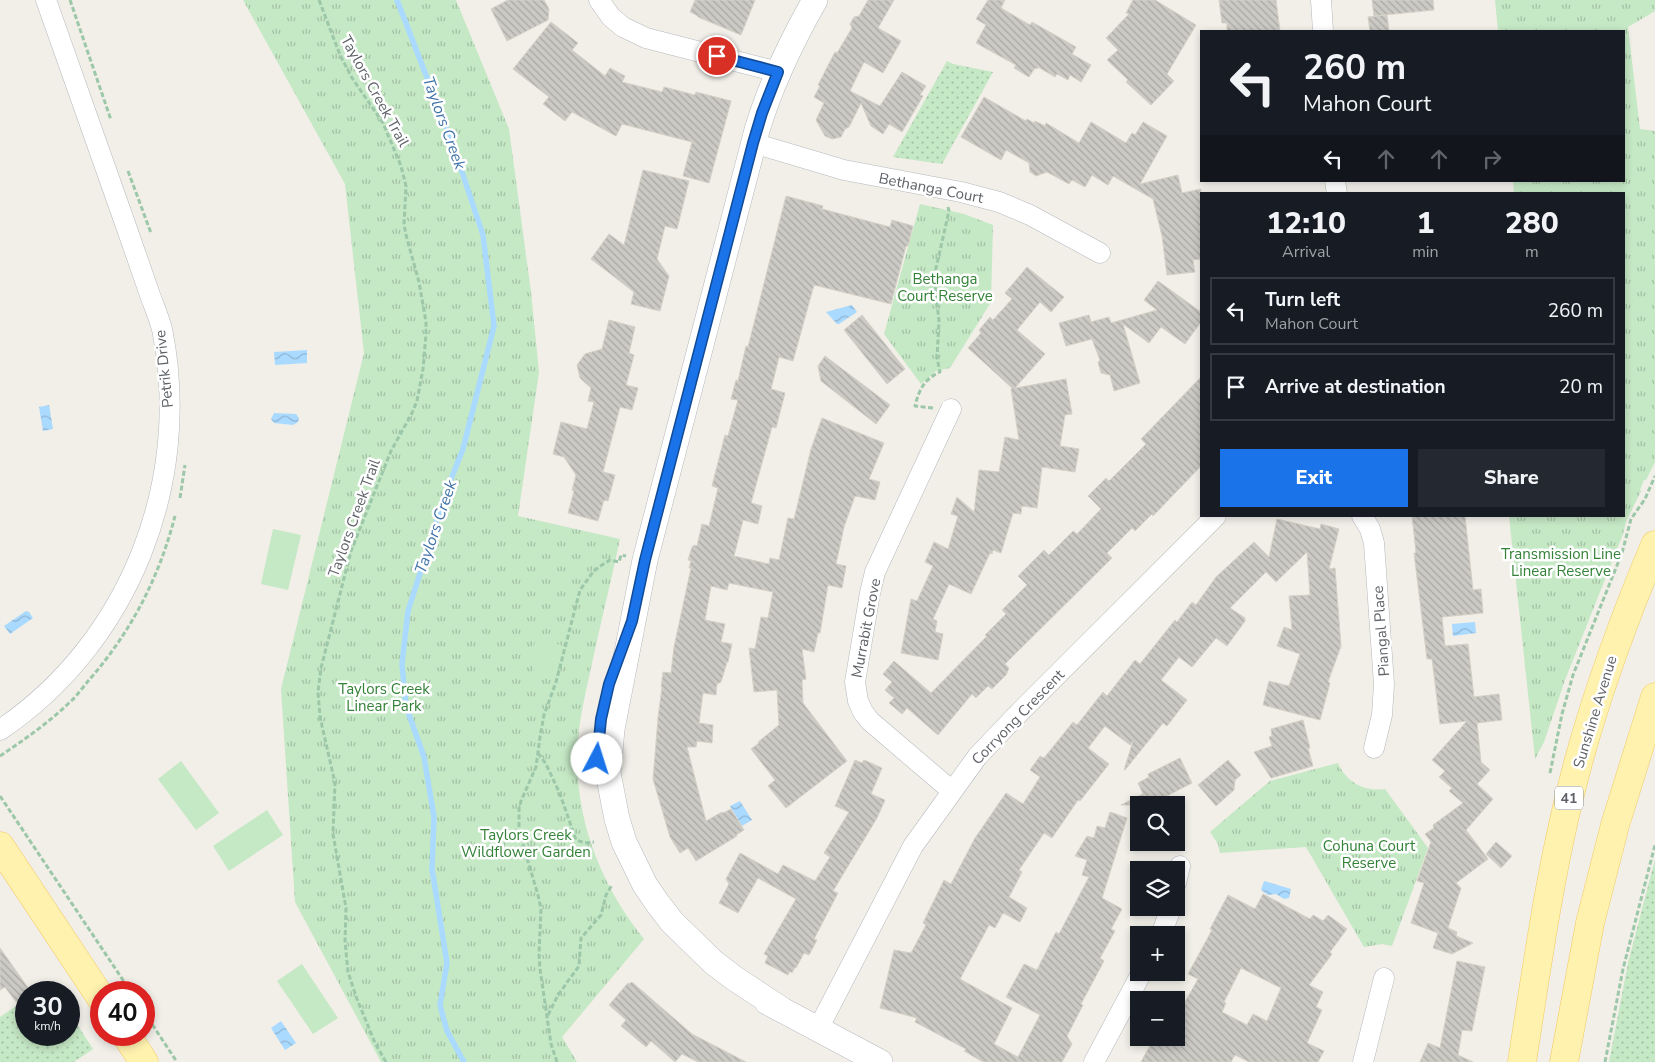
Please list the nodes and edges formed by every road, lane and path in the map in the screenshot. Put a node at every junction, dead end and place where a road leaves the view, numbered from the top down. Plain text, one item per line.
1 (46, 0) edge
2 (70, 0) edge
3 (319, 0) edge
4 (599, 0) edge
5 (815, 0) edge
6 (1321, 0) edge
7 (1323, 30) edge
8 (778, 72) junction
9 (113, 127) dead end
10 (753, 143) junction
11 (128, 170) dead end
12 (941, 206) dead end
13 (152, 238) dead end
14 (1100, 253) dead end
15 (951, 409) joint
16 (186, 464) dead end
17 (178, 505) dead end
18 (176, 514) dead end
19 (1215, 517) edge
20 (1363, 517) edge
21 (1655, 545) edge
22 (645, 560) junction
23 (1655, 697) edge
24 (0, 730) edge
25 (1374, 748) dead end
26 (538, 753) junction
27 (0, 756) edge
28 (952, 792) junction
29 (0, 796) edge
30 (594, 842) dead end
31 (1655, 845) edge
32 (0, 846) edge
33 (612, 886) dead end
34 (1384, 978) dead end
35 (90, 981) edge
36 (124, 981) edge
37 (1137, 981) edge
38 (548, 1014) junction
39 (155, 1029) edge
40 (818, 1029) junction
41 (133, 1046) edge
42 (144, 1062) edge
43 (177, 1062) edge
44 (386, 1062) edge
45 (557, 1062) edge
46 (880, 1062) edge
47 (1094, 1062) edge
48 (1363, 1062) edge
49 (1522, 1062) edge
50 (1564, 1062) edge
51 (1605, 1062) edge

1 - 24 street, Petrik Drive
2 - 9 path
3 - 44 path, Taylors Creek Trail
4 - 8 street
5 - 8 street
6 - 7 street
8 - 10 street
10 - 14 street, Bethanga Court
10 - 22 street
11 - 13 path
12 - 15 path
15 - 28 street, Murrabit Grove
16 - 17 path
18 - 27 path
19 - 28 street, Corryong Crescent
20 - 25 street, Piangal Place
21 - 49 main road, Sunshine Avenue / 41
22 - 26 path
22 - 40 street
23 - 50 main road
26 - 30 path
26 - 38 path
28 - 40 street, Corryong Crescent
29 - 36 path
31 - 51 path
32 - 35 main road
33 - 38 path
34 - 48 street
37 - 47 street
38 - 45 path
39 - 43 path
40 - 46 street
41 - 42 main road

